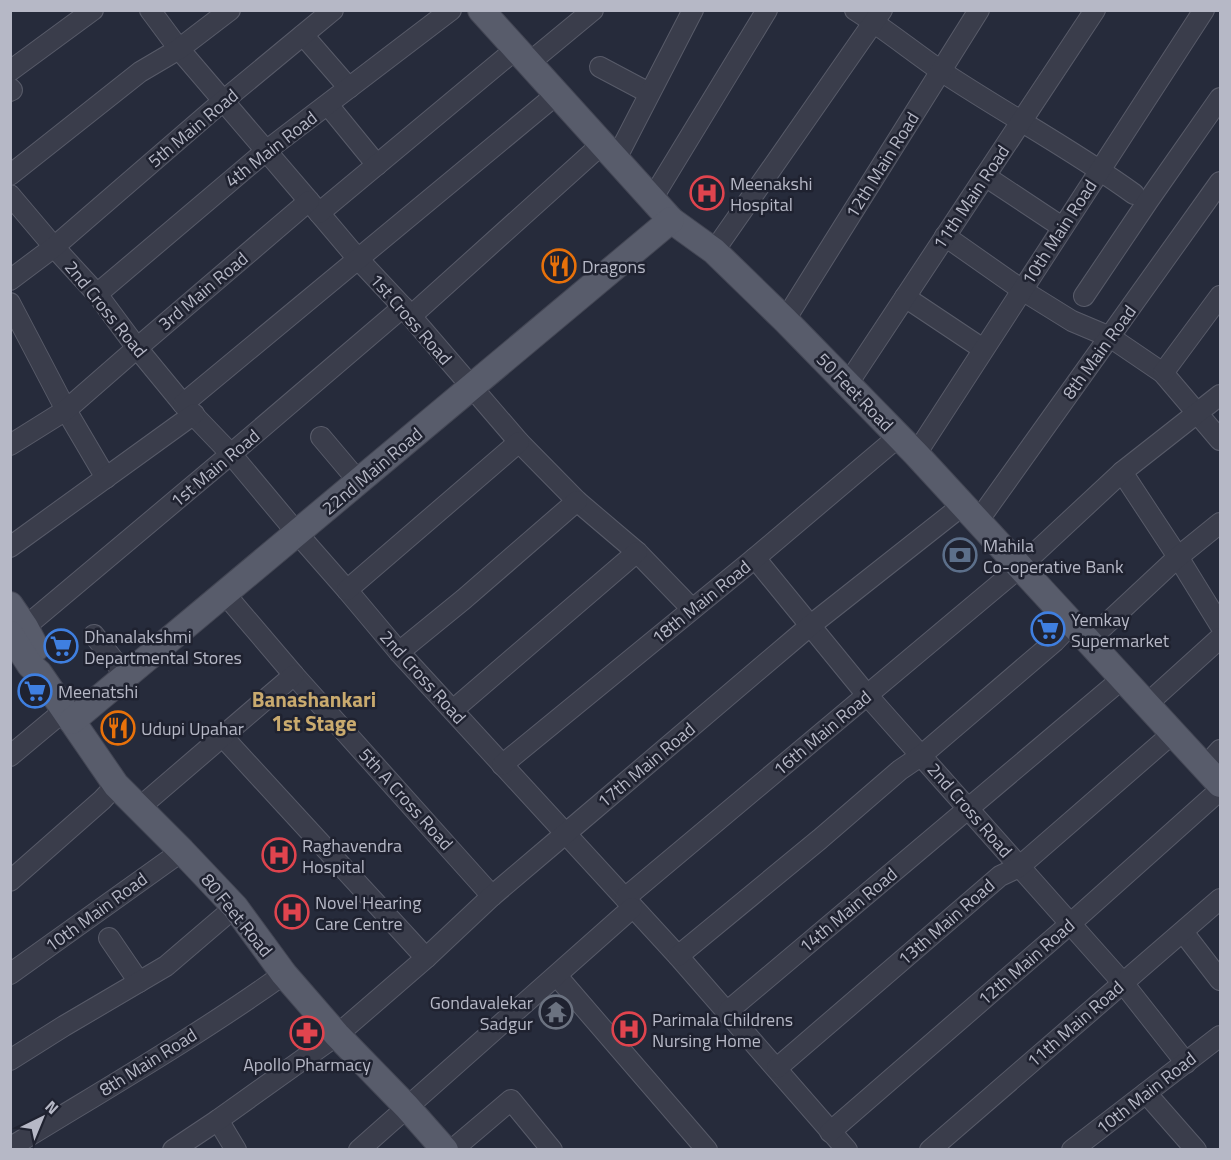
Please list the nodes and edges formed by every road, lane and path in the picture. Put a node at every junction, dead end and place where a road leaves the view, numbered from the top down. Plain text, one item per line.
1 (93, 10) edge
2 (150, 10) edge
3 (230, 10) edge
4 (333, 10) edge
5 (451, 10) edge
6 (481, 10) edge
7 (593, 10) edge
8 (693, 10) edge
9 (767, 10) edge
10 (855, 10) edge
11 (979, 10) edge
12 (1095, 10) edge
13 (1204, 10) edge
14 (878, 16) edge
15 (303, 35) junction
16 (179, 49) junction
17 (523, 56) junction
18 (600, 67) dead end
19 (941, 70) junction
20 (11, 85) edge
21 (350, 88) junction
22 (650, 93) junction
23 (557, 94) junction
24 (1221, 98) edge
25 (223, 101) junction
26 (328, 105) junction
27 (1021, 121) junction
28 (266, 151) junction
29 (608, 152) junction
30 (377, 165) junction
31 (1100, 170) junction
32 (10, 175) edge
33 (985, 176) junction
34 (1221, 182) edge
35 (1134, 194) dead end
36 (10, 195) edge
37 (652, 199) junction
38 (314, 207) junction
39 (671, 220) junction
40 (1062, 227) junction
41 (945, 236) junction
42 (54, 247) junction
43 (714, 251) junction
44 (358, 259) junction
45 (10, 280) edge
46 (1022, 290) junction
47 (97, 294) junction
48 (1084, 296) dead end
49 (1221, 296) edge
50 (904, 297) junction
51 (10, 303) edge
52 (407, 312) junction
53 (785, 320) junction
54 (1110, 337) junction
55 (137, 348) junction
56 (983, 348) junction
57 (1163, 373) junction
58 (848, 385) junction
59 (471, 388) junction
60 (1221, 395) edge
61 (188, 409) junction
62 (66, 410) junction
63 (1199, 413) junction
64 (321, 437) dead end
65 (1221, 440) edge
66 (519, 442) junction
67 (10, 445) edge
68 (907, 445) junction
69 (231, 454) junction
70 (1122, 472) junction
71 (106, 478) junction
72 (359, 482) junction
73 (577, 501) junction
74 (970, 513) junction
75 (1221, 524) edge
76 (297, 534) junction
77 (10, 548) edge
78 (637, 552) junction
79 (1178, 557) junction
80 (755, 558) junction
81 (1020, 567) junction
82 (347, 590) junction
83 (225, 594) junction
84 (10, 605) edge
85 (692, 609) junction
86 (810, 625) junction
87 (1221, 625) edge
88 (1080, 632) junction
89 (94, 635) dead end
90 (15, 636) edge
91 (1221, 638) edge
92 (399, 652) junction
93 (294, 675) junction
94 (126, 676) junction
95 (1122, 678) junction
96 (867, 695) junction
97 (1147, 704) junction
98 (453, 710) junction
99 (69, 716) junction
100 (1173, 733) junction
101 (223, 737) junction
102 (922, 755) junction
103 (10, 756) edge
104 (502, 765) junction
105 (1215, 767) edge
106 (116, 785) junction
107 (1221, 790) edge
108 (139, 807) junction
109 (968, 809) junction
110 (565, 834) junction
111 (182, 851) junction
112 (1019, 867) junction
113 (10, 881) edge
114 (492, 896) junction
115 (1221, 899) edge
116 (628, 903) junction
117 (235, 907) junction
118 (1070, 924) junction
119 (1183, 932) junction
120 (109, 938) dead end
121 (678, 956) junction
122 (426, 958) junction
123 (10, 974) edge
124 (284, 974) junction
125 (557, 976) junction
126 (1221, 981) edge
127 (139, 982) junction
128 (1123, 983) junction
129 (728, 1011) junction
130 (337, 1035) junction
131 (1221, 1036) edge
132 (10, 1060) edge
133 (1185, 1063) junction
134 (777, 1068) junction
135 (1146, 1093) junction
136 (407, 1107) junction
137 (218, 1120) junction
138 (830, 1132) junction
139 (10, 1147) edge
140 (1081, 1147) edge
141 (173, 1149) edge
142 (237, 1149) edge
143 (362, 1149) edge
144 (445, 1149) edge
145 (452, 1149) edge
146 (552, 1149) edge
147 (707, 1149) edge
148 (847, 1149) edge
149 (930, 1149) edge
150 (1196, 1149) edge

1 - 20 street
2 - 16 street, 1st Cross Road
3 - 16 street
4 - 15 street, 5th Main Road
5 - 21 street, 4th Main Road
6 - 17 main road, 50 Feet Road
7 - 17 street, 3rd Main Road
8 - 22 street
9 - 37 street
10 - 14 street
11 - 19 street, 12th Main Road
12 - 27 street, 11th Main Road
13 - 31 street, 10th Main Road
14 - 19 street
14 - 43 street
15 - 21 street
15 - 25 street, 5th Main Road
16 - 25 street, 1st Cross Road
16 - 32 street
17 - 23 main road, 50 Feet Road
17 - 30 street, 3rd Main Road
18 - 22 street
19 - 27 street
19 - 53 street, 12th Main Road
21 - 26 street, 4th Main Road
22 - 29 street
23 - 29 main road, 50 Feet Road
23 - 44 street
24 - 48 street
25 - 28 street, 1st Cross Road
25 - 42 street, 5th Main Road
26 - 28 street, 4th Main Road
26 - 30 street
27 - 31 street
27 - 33 street, 11th Main Road
28 - 38 street, 1st Cross Road
28 - 47 street, 4th Main Road
29 - 37 main road, 50 Feet Road
29 - 52 street, 1st Main Road
30 - 38 street, 3rd Main Road
31 - 35 street
31 - 40 street, 10th Main Road
33 - 40 street
33 - 41 street, 11th Main Road
34 - 54 street, 8th Main Road
36 - 42 street, 2nd Cross Road
37 - 39 main road, 50 Feet Road
38 - 44 street, 1st Cross Road
38 - 55 street, 3rd Main Road
39 - 43 main road, 50 Feet Road
39 - 59 main road, 22nd Main Road
40 - 46 street, 10th Main Road
41 - 46 street
41 - 50 street, 11th Main Road
42 - 45 street, 5th Main Road
42 - 47 street, 2nd Cross Road
43 - 53 main road, 50 Feet Road
44 - 52 street, 1st Cross Road
44 - 61 street
46 - 54 street
46 - 56 street, 10th Main Road
47 - 55 street, 2nd Cross Road
49 - 57 street
50 - 56 street
50 - 58 street, 11th Main Road
51 - 62 street
52 - 59 street, 1st Cross Road
52 - 69 street, 1st Main Road
53 - 58 main road, 50 Feet Road
54 - 57 street
54 - 74 street, 8th Main Road
55 - 61 street, 2nd Cross Road
55 - 62 street, 3rd Main Road
56 - 68 street, 10th Main Road
57 - 63 street
58 - 68 main road, 50 Feet Road
59 - 66 street, 1st Cross Road
59 - 72 main road, 22nd Main Road
60 - 63 street, 16th Main Road
61 - 69 street, 2nd Cross Road
61 - 71 street
62 - 67 street, 3rd Main Road
62 - 71 street
63 - 65 street
63 - 70 street, 16th Main Road
64 - 72 street
66 - 73 street, 1st Cross Road
66 - 82 street
68 - 74 main road, 50 Feet Road
68 - 80 street, 18th Main Road
69 - 76 street, 2nd Cross Road
69 - 90 street, 1st Main Road
70 - 79 street
70 - 81 street, 16th Main Road
71 - 77 street
72 - 76 main road, 22nd Main Road
73 - 78 street, 1st Cross Road
73 - 92 street
74 - 81 main road, 50 Feet Road
74 - 86 street, 17th Main Road
75 - 79 street
76 - 82 street, 2nd Cross Road
76 - 83 main road, 22nd Main Road
78 - 85 street, 1st Cross Road
78 - 98 street
79 - 87 street
79 - 88 street
80 - 85 street, 18th Main Road
80 - 86 street, 2nd Cross Road
81 - 88 main road, 50 Feet Road
81 - 96 street, 16th Main Road
82 - 92 street, 2nd Cross Road
83 - 93 street, 5th A Cross Road
83 - 94 main road, 22nd Main Road
84 - 90 main road, 80 Feet Road
85 - 104 street, 18th Main Road
86 - 96 street, 2nd Cross Road
86 - 110 street, 17th Main Road
88 - 95 main road, 50 Feet Road
88 - 102 street
89 - 94 street
90 - 99 main road, 80 Feet Road
91 - 97 street
92 - 98 street, 2nd Cross Road
93 - 101 street
93 - 114 street, 5th A Cross Road
94 - 99 main road, 22nd Main Road
95 - 97 main road, 50 Feet Road
95 - 109 street, 14th Main Road
96 - 102 street, 2nd Cross Road
96 - 116 street, 16th Main Road
97 - 100 main road, 50 Feet Road
98 - 104 street, 2nd Cross Road
99 - 103 street
99 - 106 main road, 80 Feet Road
100 - 105 main road, 50 Feet Road
100 - 112 street, 13th Main Road
101 - 108 street
101 - 122 street
102 - 109 street, 2nd Cross Road
102 - 121 street
104 - 110 street, 2nd Cross Road
106 - 108 main road, 80 Feet Road
106 - 113 street
107 - 118 street, 12th Main Road
108 - 111 main road, 80 Feet Road
109 - 112 street, 2nd Cross Road
109 - 129 street, 14th Main Road
110 - 114 street, 17th Main Road
110 - 116 street, 2nd Cross Road
111 - 117 main road, 80 Feet Road
111 - 123 street, 10th Main Road
112 - 118 street, 2nd Cross Road
112 - 134 street, 13th Main Road
114 - 122 street, 17th Main Road
115 - 119 street, 11th Main Road
116 - 121 street, 2nd Cross Road
116 - 125 street, 16th Main Road
117 - 124 main road, 80 Feet Road
117 - 127 street
118 - 128 street, 2nd Cross Road
118 - 138 street, 12th Main Road
119 - 126 street
119 - 128 street, 11th Main Road
120 - 127 street
121 - 129 street, 2nd Cross Road
122 - 130 street, 17th Main Road
124 - 130 main road, 80 Feet Road
124 - 139 street, 8th Main Road
125 - 136 street, 16th Main Road
125 - 147 street
127 - 132 street
128 - 133 street, 2nd Cross Road
128 - 149 street, 11th Main Road
129 - 134 street, 2nd Cross Road
130 - 136 main road, 80 Feet Road
130 - 137 street, 17th Main Road
131 - 133 street, 10th Main Road
133 - 135 street, 10th Main Road
134 - 138 street, 2nd Cross Road
135 - 140 street, 10th Main Road
135 - 150 street
136 - 143 street, 16th Main Road
136 - 144 main road, 80 Feet Road
137 - 141 street, 17th Main Road
137 - 142 street
138 - 148 street, 2nd Cross Road
145 - 146 street

